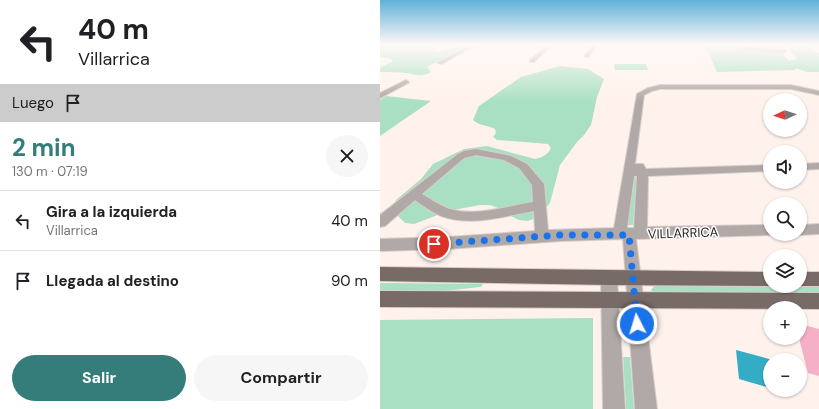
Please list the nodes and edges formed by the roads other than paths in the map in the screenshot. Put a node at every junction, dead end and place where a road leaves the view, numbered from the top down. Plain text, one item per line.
1 (406, 82) dead end
2 (819, 93) edge
3 (380, 96) edge
4 (631, 153) junction
5 (819, 166) edge
6 (807, 167) edge
7 (763, 168) edge
8 (643, 172) junction
9 (628, 173) junction
10 (414, 194) junction
11 (540, 205) junction
12 (380, 222) edge
13 (819, 229) edge
14 (763, 230) edge
15 (807, 230) edge
16 (629, 235) junction
17 (542, 237) junction
18 (380, 245) edge
19 (380, 274) edge
20 (609, 278) junction
21 (633, 278) junction
22 (763, 279) edge
23 (807, 279) edge
24 (819, 279) edge
25 (380, 299) edge
26 (610, 301) junction
27 (635, 301) junction
28 (819, 301) edge
29 (614, 409) edge
30 (646, 409) edge

1 - 3 street
2 - 4 street
4 - 8 street
4 - 9 street
5 - 6 street
7 - 8 street
8 - 9 street
8 - 16 street
9 - 16 street
10 - 11 street
10 - 11 street
10 - 12 street
11 - 17 street
13 - 15 street
14 - 16 street, VILLARRICA
16 - 17 street, VILLARRICA
16 - 21 street
17 - 18 street, VILLARRICA
19 - 20 main road
20 - 21 main road
20 - 26 street
21 - 22 main road
21 - 27 street
23 - 24 main road
25 - 26 main road
26 - 27 main road
26 - 29 street
27 - 28 main road
27 - 30 street

